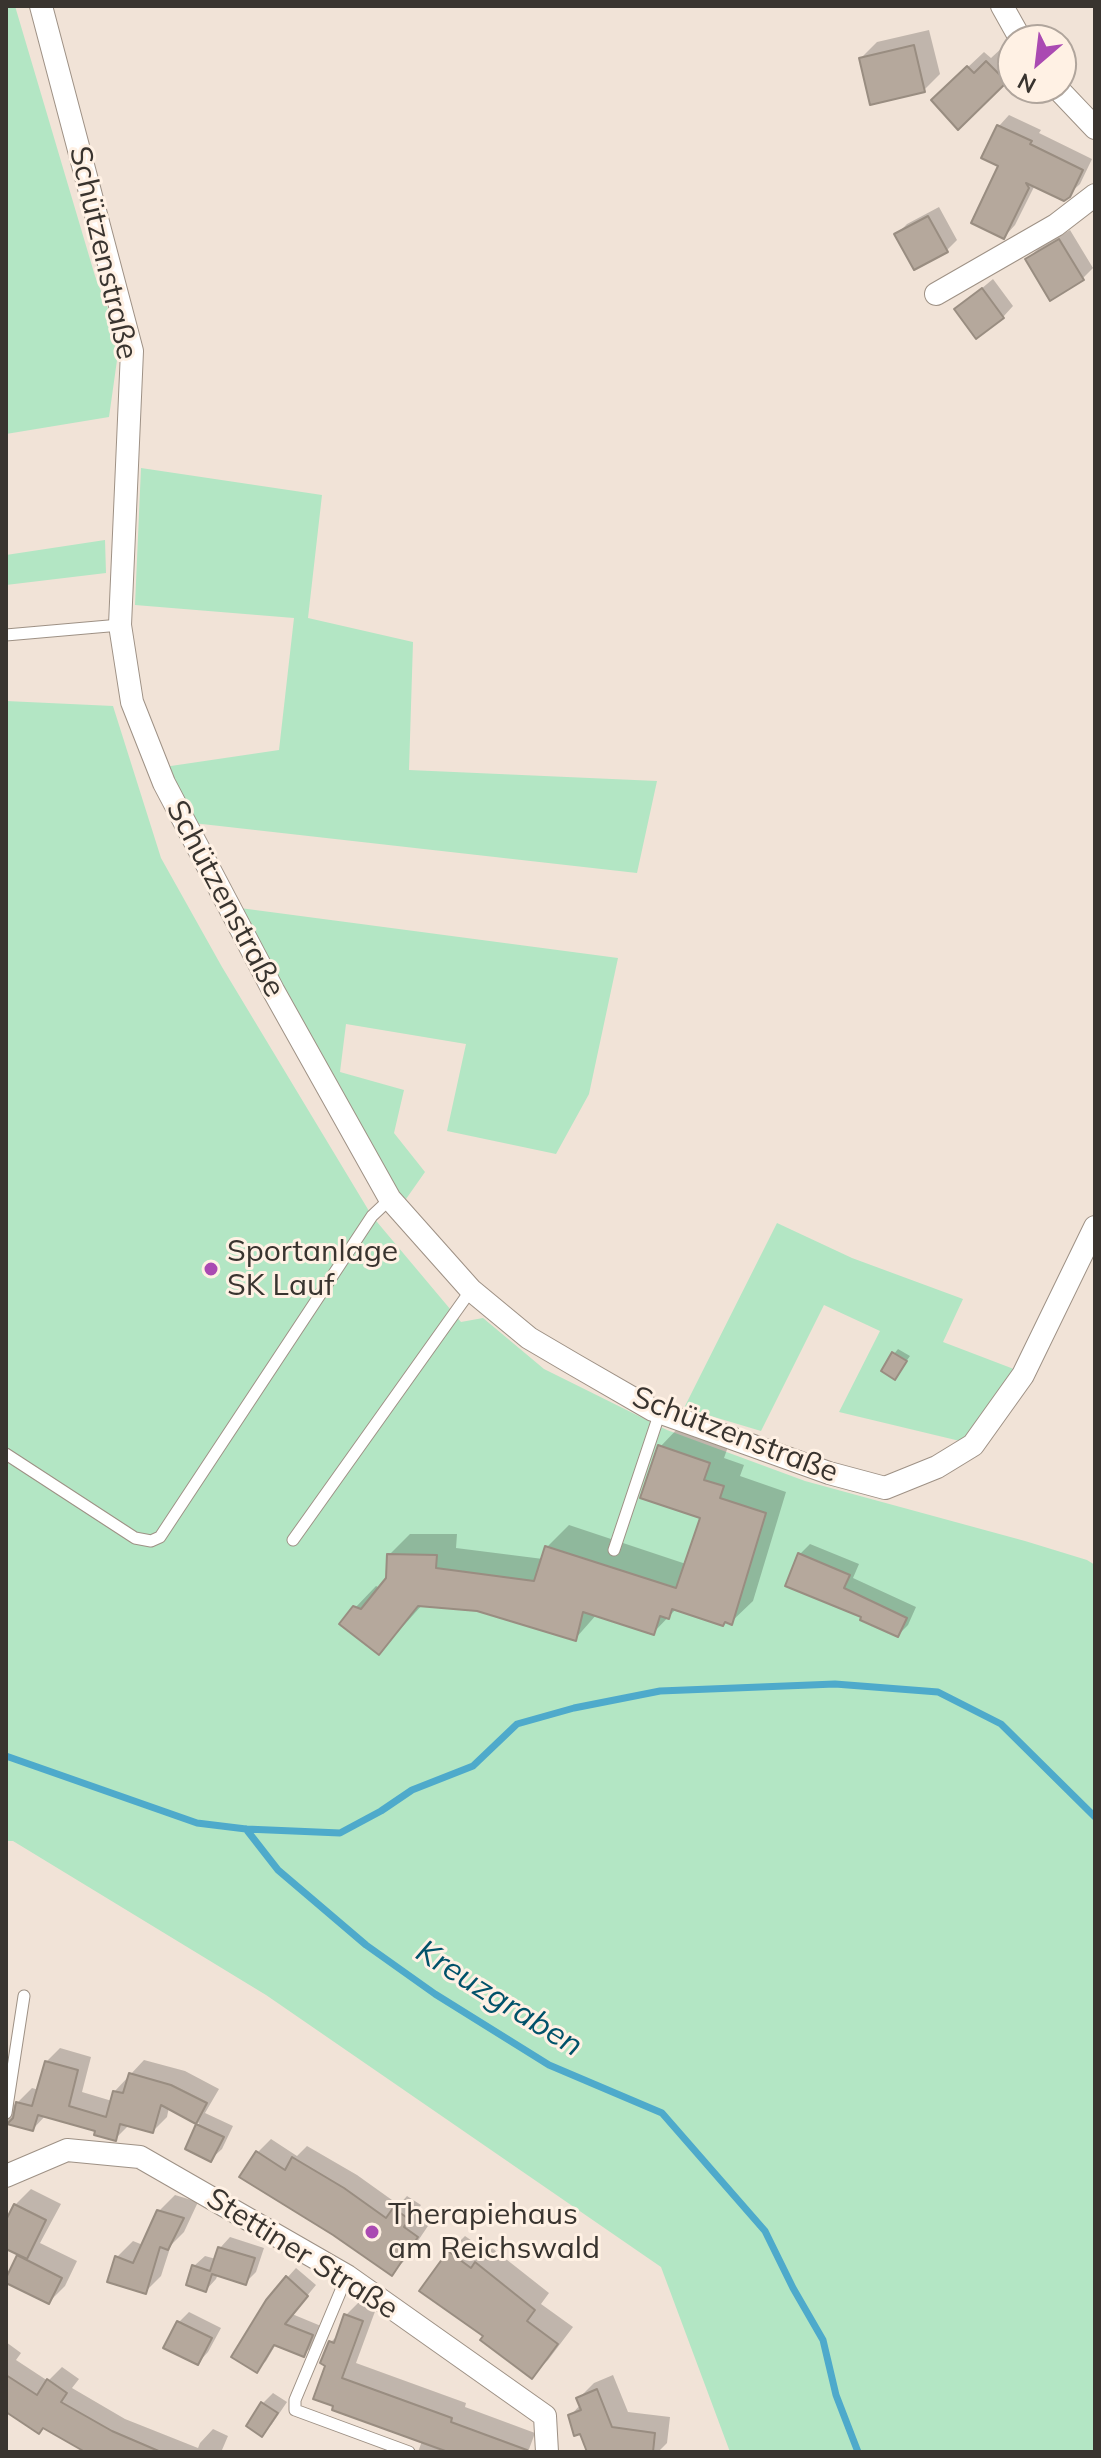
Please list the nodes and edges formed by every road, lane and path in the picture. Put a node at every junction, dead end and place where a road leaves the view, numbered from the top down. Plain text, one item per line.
1 (41, 6) edge
2 (1002, 6) edge
3 (1012, 24) edge
4 (1072, 104) edge
5 (1095, 128) edge
6 (1095, 195) edge
7 (936, 294) dead end
8 (120, 625) junction
9 (6, 635) edge
10 (390, 1199) junction
11 (1095, 1227) edge
12 (471, 1290) junction
13 (660, 1412) junction
14 (6, 1454) edge
15 (293, 1540) dead end
16 (614, 1550) dead end
17 (24, 1996) dead end
18 (6, 2113) edge
19 (6, 2176) edge
20 (347, 2276) junction
21 (409, 2452) edge
22 (547, 2452) edge

1 - 8 street, Schützenstraße
2 - 3 street
4 - 5 street
6 - 7 street
8 - 9 lane
8 - 10 street, Schützenstraße
10 - 12 street, Schützenstraße
10 - 14 lane
11 - 13 street, Schützenstraße
12 - 13 street, Schützenstraße
12 - 15 lane
13 - 16 lane
17 - 18 lane
19 - 20 street, Stettiner Straße
20 - 21 lane
20 - 22 street, Stettiner Straße

